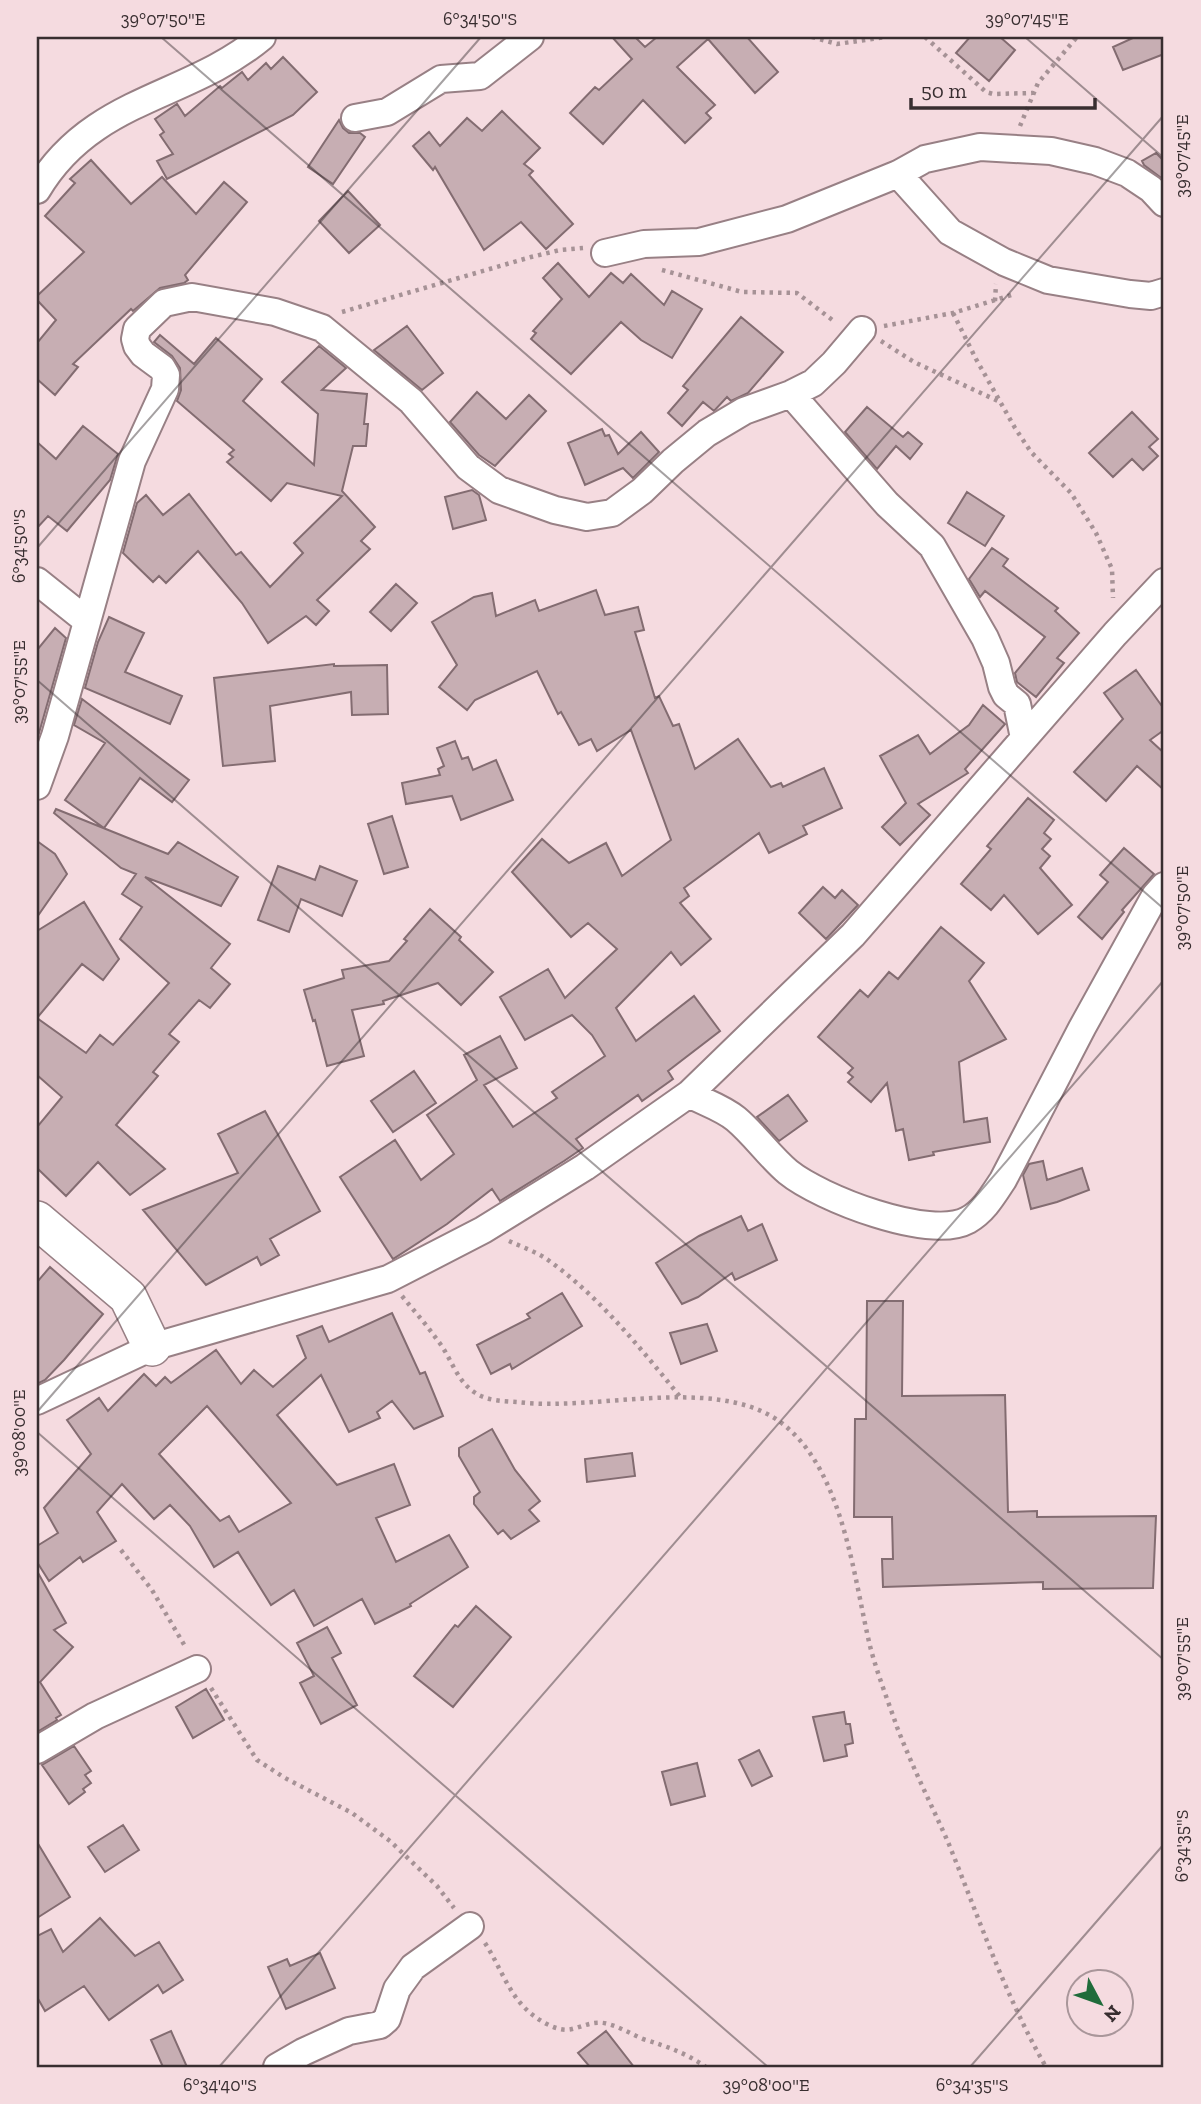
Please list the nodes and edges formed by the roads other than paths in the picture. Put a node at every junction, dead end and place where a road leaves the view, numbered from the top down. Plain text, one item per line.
1 (262, 37) edge
2 (530, 37) edge
3 (355, 118) dead end
4 (898, 174) junction
5 (37, 190) edge
6 (1164, 203) edge
7 (605, 253) road end
8 (1164, 292) edge
9 (865, 330) road end
10 (791, 394) junction
11 (37, 581) edge
12 (1164, 582) edge
13 (87, 621) junction
14 (1024, 738) junction
15 (37, 786) edge
16 (1164, 886) edge
17 (689, 1094) junction
18 (37, 1220) edge
19 (152, 1347) junction
20 (37, 1401) edge
21 (197, 1668) road end
22 (37, 1750) edge
23 (470, 1926) road end
24 (277, 2067) edge

1 - 5 street
2 - 3 street
4 - 6 street
4 - 7 street
4 - 8 street
9 - 10 street
10 - 13 street
10 - 14 street
11 - 13 street
12 - 14 street
13 - 15 street
14 - 17 street
16 - 17 street
17 - 19 street
18 - 19 street
19 - 20 street
21 - 22 street
23 - 24 street

